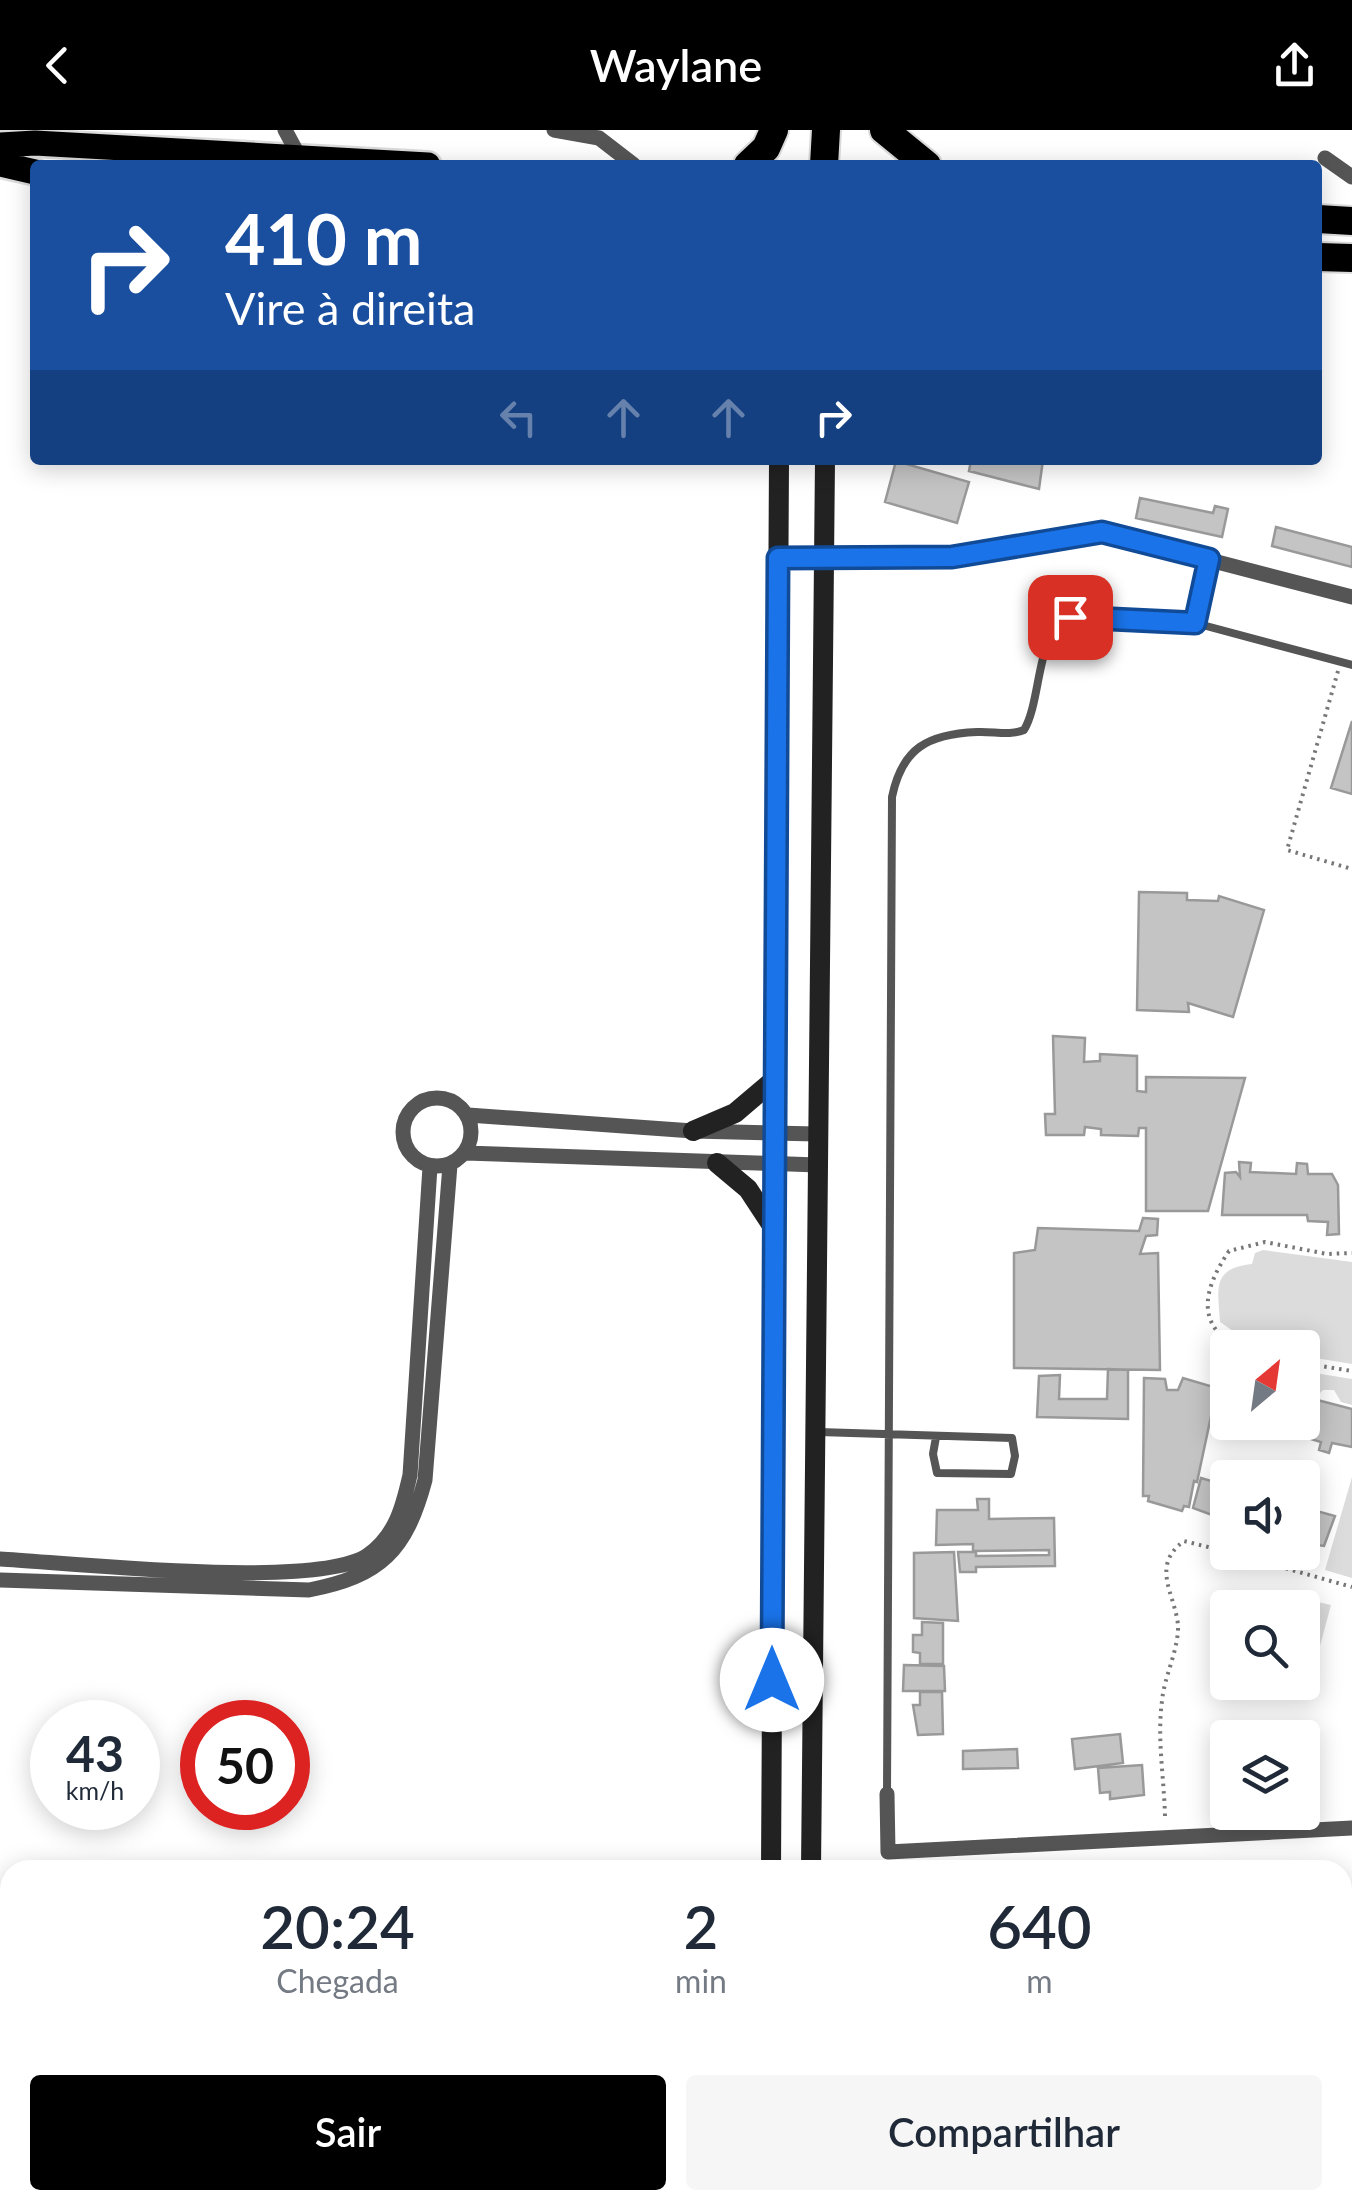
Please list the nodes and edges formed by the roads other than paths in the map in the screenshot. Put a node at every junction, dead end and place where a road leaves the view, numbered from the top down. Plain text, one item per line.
1 (285, 130) edge
2 (554, 130) edge
3 (776, 130) edge
4 (826, 130) edge
5 (884, 130) edge
6 (0, 145) edge
7 (299, 156) junction
8 (1325, 158) dead end
9 (356, 160) edge
10 (628, 160) edge
11 (753, 160) edge
12 (778, 160) edge
13 (824, 160) edge
14 (920, 160) edge
15 (0, 164) edge
16 (30, 171) edge
17 (1352, 177) edge
18 (1322, 219) edge
19 (1352, 221) edge
20 (1322, 256) edge
21 (1352, 258) edge
22 (779, 465) edge
23 (825, 465) edge
24 (824, 556) junction
25 (778, 558) junction
26 (1209, 559) junction
27 (1352, 598) edge
28 (1195, 623) junction
29 (1352, 665) edge
30 (774, 1080) junction
31 (468, 1115) junction
32 (693, 1131) junction
33 (775, 1132) junction
34 (816, 1134) junction
35 (466, 1153) junction
36 (776, 1162) junction
37 (717, 1163) junction
38 (450, 1165) junction
39 (817, 1165) junction
40 (430, 1167) junction
41 (772, 1225) junction
42 (886, 1431) junction
43 (814, 1432) junction
44 (936, 1437) junction
45 (0, 1559) edge
46 (0, 1580) edge
47 (887, 1794) joint
48 (1352, 1828) edge
49 (772, 1860) edge
50 (810, 1860) edge

1 - 7 street
2 - 10 street
3 - 11 highway
3 - 12 highway
4 - 13 highway
5 - 14 highway
6 - 7 main road
7 - 9 main road
8 - 17 street
15 - 16 main road
18 - 19 highway
20 - 21 highway
22 - 25 main road
23 - 24 main road
24 - 25 street
24 - 26 street
24 - 34 main road
25 - 30 main road
26 - 27 street
26 - 28 lane
28 - 29 lane
28 - 42 lane
30 - 32 main road
30 - 33 main road
31 - 32 street
31 - 35 street
31 - 40 street
32 - 33 street
33 - 34 street
33 - 36 main road
34 - 39 main road
35 - 37 street
35 - 38 street
36 - 37 street
36 - 39 street
36 - 41 main road
37 - 41 main road
38 - 40 street
38 - 46 street
39 - 43 main road
40 - 45 street
41 - 49 main road
42 - 43 lane
42 - 44 lane
42 - 47 lane
43 - 50 main road
44 - 44 lane
47 - 48 street

